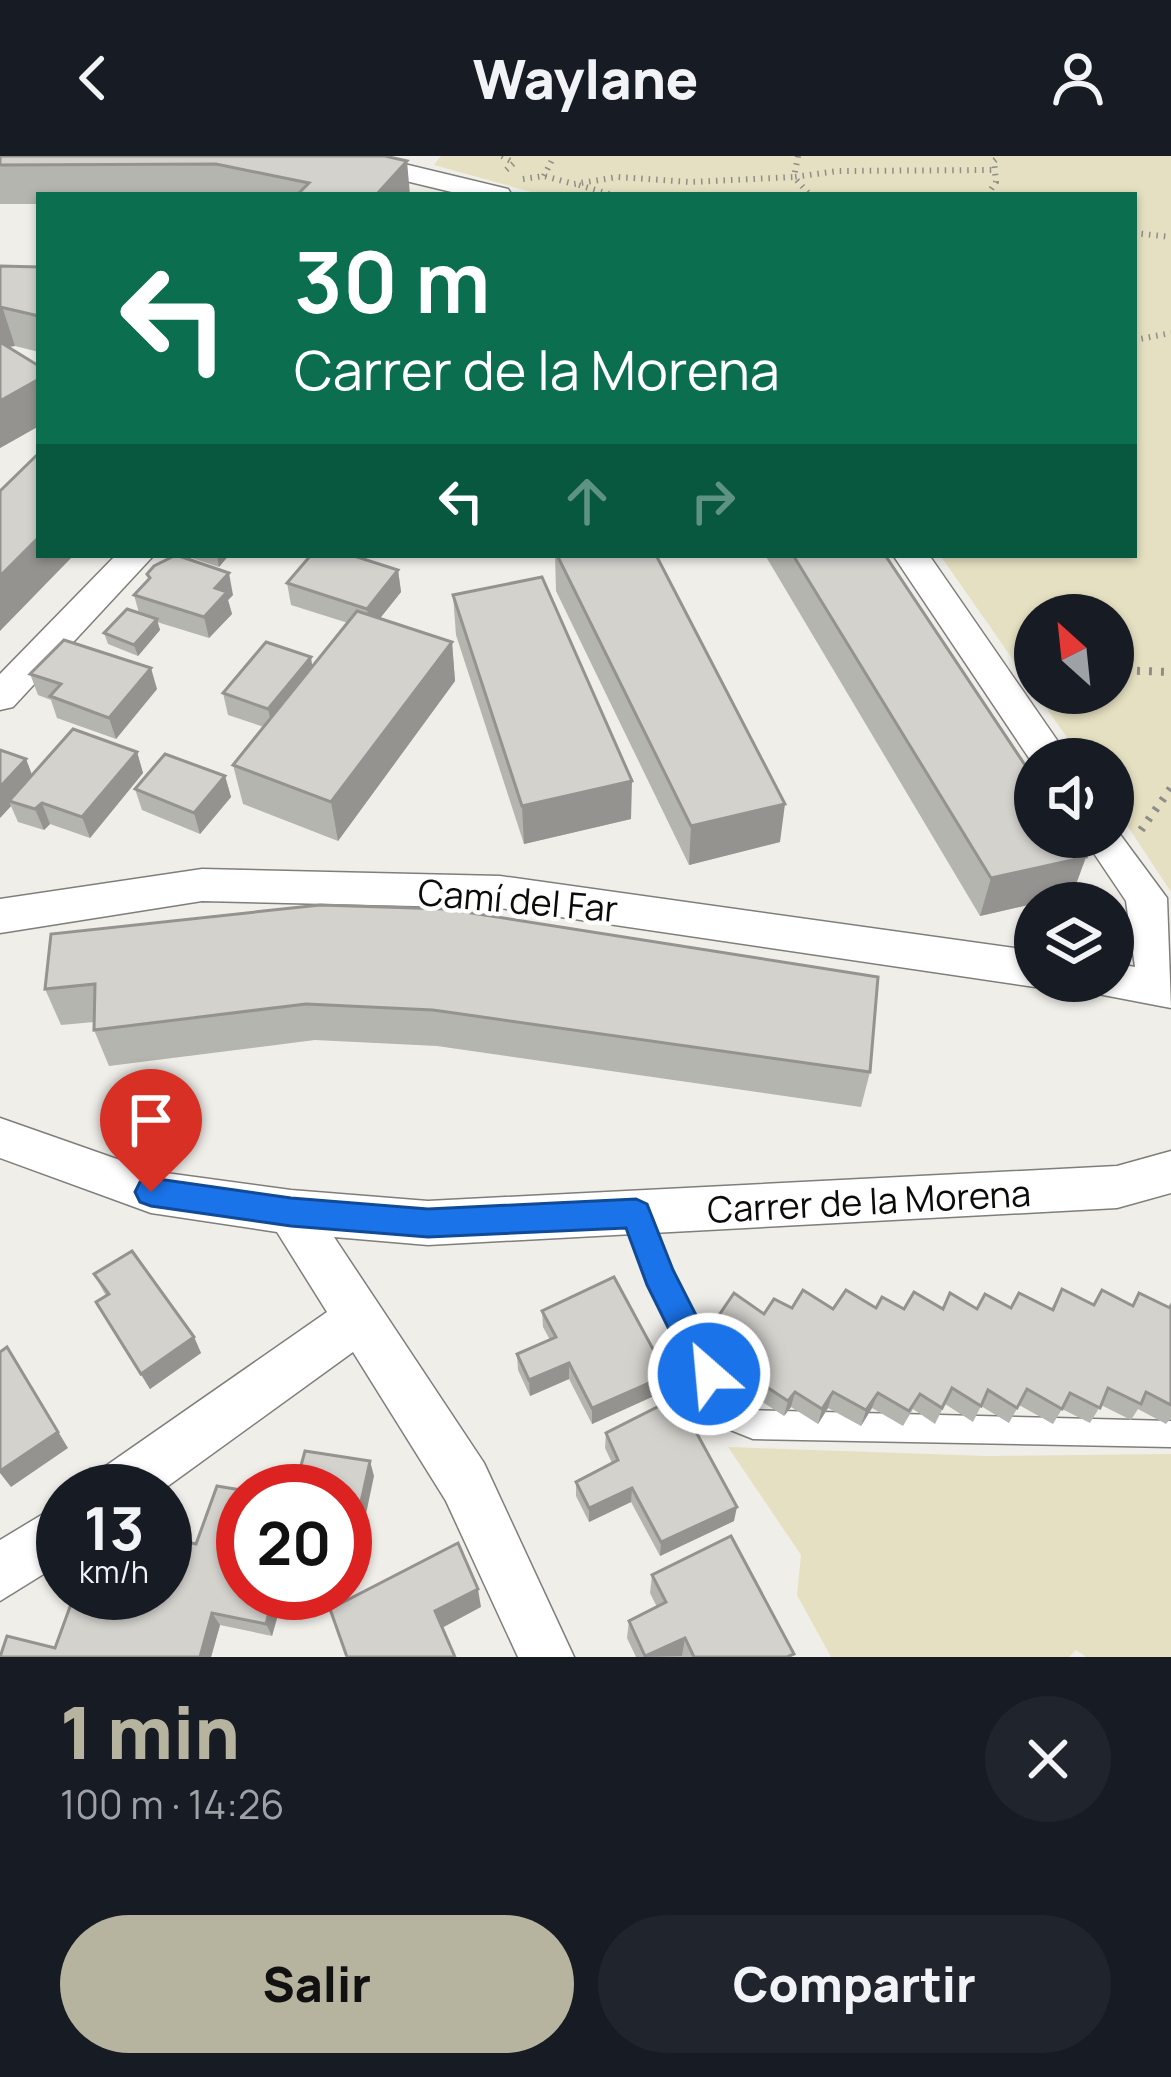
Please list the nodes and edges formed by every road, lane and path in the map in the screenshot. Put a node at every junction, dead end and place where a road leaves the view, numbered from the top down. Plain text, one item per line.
1 (337, 156) edge
2 (502, 156) edge
3 (798, 156) edge
4 (1000, 156) edge
5 (556, 157) edge
6 (514, 163) dead end
7 (992, 170) junction
8 (544, 176) junction
9 (794, 176) junction
10 (574, 184) junction
11 (492, 191) edge
12 (601, 192) edge
13 (807, 192) edge
14 (989, 192) edge
15 (1137, 232) edge
16 (1171, 237) edge
17 (1171, 333) edge
18 (1137, 339) edge
19 (133, 558) edge
20 (913, 558) edge
21 (1134, 671) edge
22 (1171, 672) edge
23 (0, 697) edge
24 (1036, 738) edge
25 (1171, 788) edge
26 (1134, 832) edge
27 (1126, 858) edge
28 (0, 916) edge
29 (1014, 966) edge
30 (1134, 984) edge
31 (1165, 989) edge
32 (0, 1138) edge
33 (1171, 1172) edge
34 (291, 1212) junction
35 (636, 1214) junction
36 (357, 1320) junction
37 (1171, 1434) edge
38 (154, 1464) edge
39 (36, 1547) edge
40 (0, 1573) edge
41 (545, 1657) edge

1 - 11 street
2 - 6 path
3 - 9 path
4 - 7 path
5 - 8 path
7 - 9 path
7 - 14 path
8 - 10 path
8 - 11 path
9 - 10 path
9 - 13 path
10 - 12 path
15 - 16 path
17 - 18 path
19 - 23 street
20 - 24 street
21 - 22 path
25 - 26 path
27 - 31 street
28 - 29 street, Camí del Far
30 - 31 street
32 - 34 street, Carrer de la Morena
33 - 35 street, Carrer de la Morena
34 - 35 street, Carrer de la Morena
34 - 36 street
35 - 37 lane
36 - 38 street
36 - 41 street
39 - 40 street

